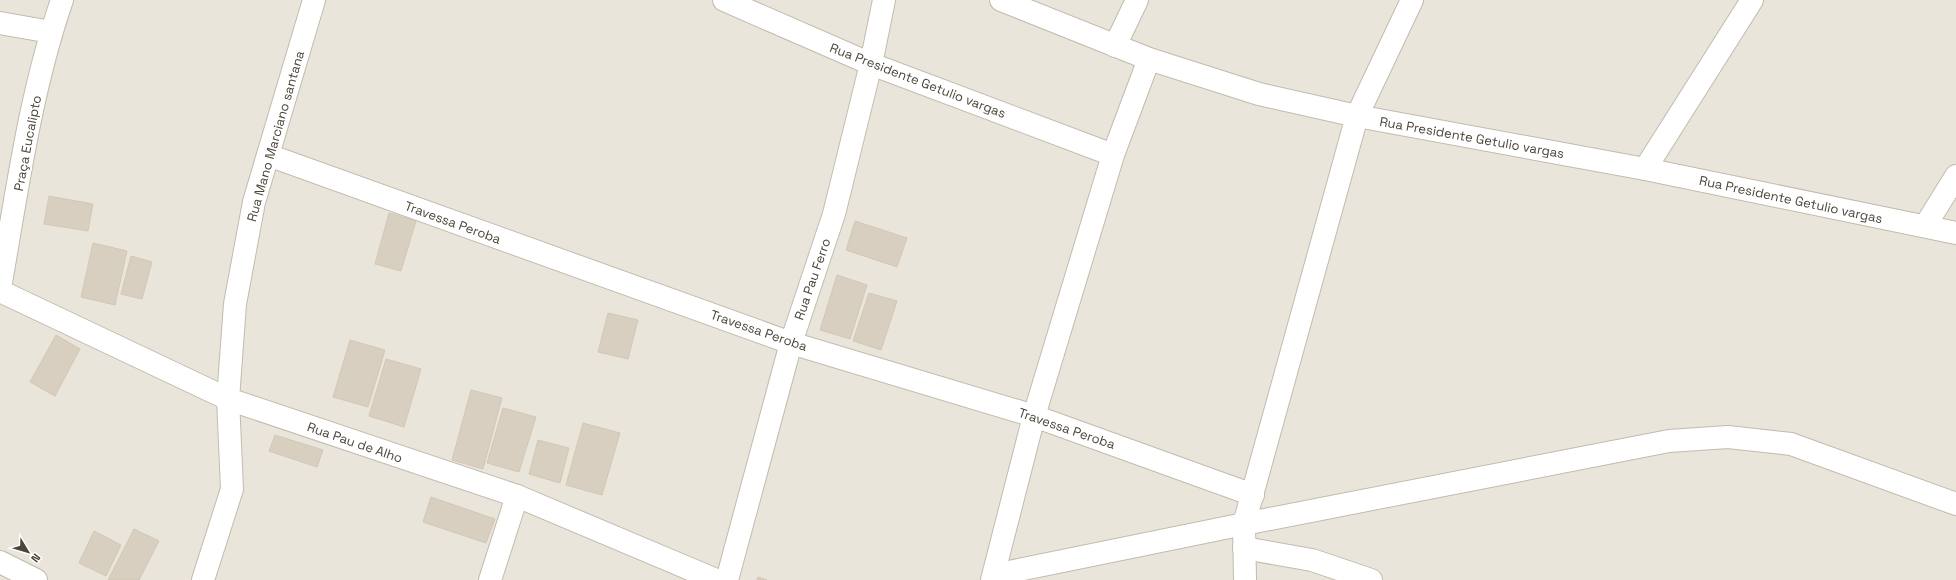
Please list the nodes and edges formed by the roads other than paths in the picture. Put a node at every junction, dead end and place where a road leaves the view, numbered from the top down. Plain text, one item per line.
1 (62, 0) edge
2 (314, 0) edge
3 (724, 0) edge
4 (884, 0) edge
5 (1001, 0) edge
6 (1137, 0) edge
7 (1412, 0) edge
8 (1752, 0) edge
9 (0, 23) edge
10 (51, 32) junction
11 (1115, 46) junction
12 (1149, 59) junction
13 (871, 64) junction
14 (1357, 116) junction
15 (268, 155) junction
16 (1113, 155) junction
17 (1646, 169) junction
18 (1956, 176) edge
19 (1925, 226) junction
20 (1956, 233) edge
21 (0, 290) edge
22 (791, 343) junction
23 (228, 399) junction
24 (1034, 416) junction
25 (1253, 495) junction
26 (517, 496) junction
27 (1956, 504) edge
28 (1244, 524) junction
29 (1244, 548) junction
30 (0, 562) edge
31 (993, 577) edge
32 (36, 580) edge
33 (203, 580) edge
34 (490, 580) edge
35 (716, 580) edge
36 (727, 580) edge
37 (1245, 580) edge
38 (1371, 580) edge

1 - 10 street, Praça Eucalipto
2 - 15 street, Rua Mano Marciano santana
3 - 13 street, Rua Presidente Getulio vargas
4 - 13 street, Rua Pau Ferro
5 - 11 street, Rua Presidente Getulio vargas
6 - 11 street
7 - 14 street
8 - 17 street
9 - 10 street
10 - 21 street, Praça Eucalipto
11 - 12 street, Rua Presidente Getulio vargas
12 - 14 street, Rua Presidente Getulio vargas
12 - 16 street
13 - 16 street, Rua Presidente Getulio vargas
13 - 22 street, Rua Pau Ferro
14 - 17 street, Rua Presidente Getulio vargas
14 - 25 street
15 - 22 street, Travessa Peroba
15 - 23 street, Rua Mano Marciano santana
16 - 24 street
17 - 19 street, Rua Presidente Getulio vargas
18 - 19 street
19 - 20 street, Rua Presidente Getulio vargas
21 - 23 street, Rua Pau de Alho
22 - 24 street, Travessa Peroba
22 - 36 street, Rua Pau Ferro
23 - 26 street, Rua Pau de Alho
23 - 33 street, Rua Mano Marciano santana
24 - 25 street, Travessa Peroba
24 - 31 street
25 - 28 street
26 - 34 street
26 - 35 street, Rua Pau de Alho
27 - 28 street
28 - 29 street
28 - 31 street
29 - 37 street
29 - 38 street
30 - 32 street

